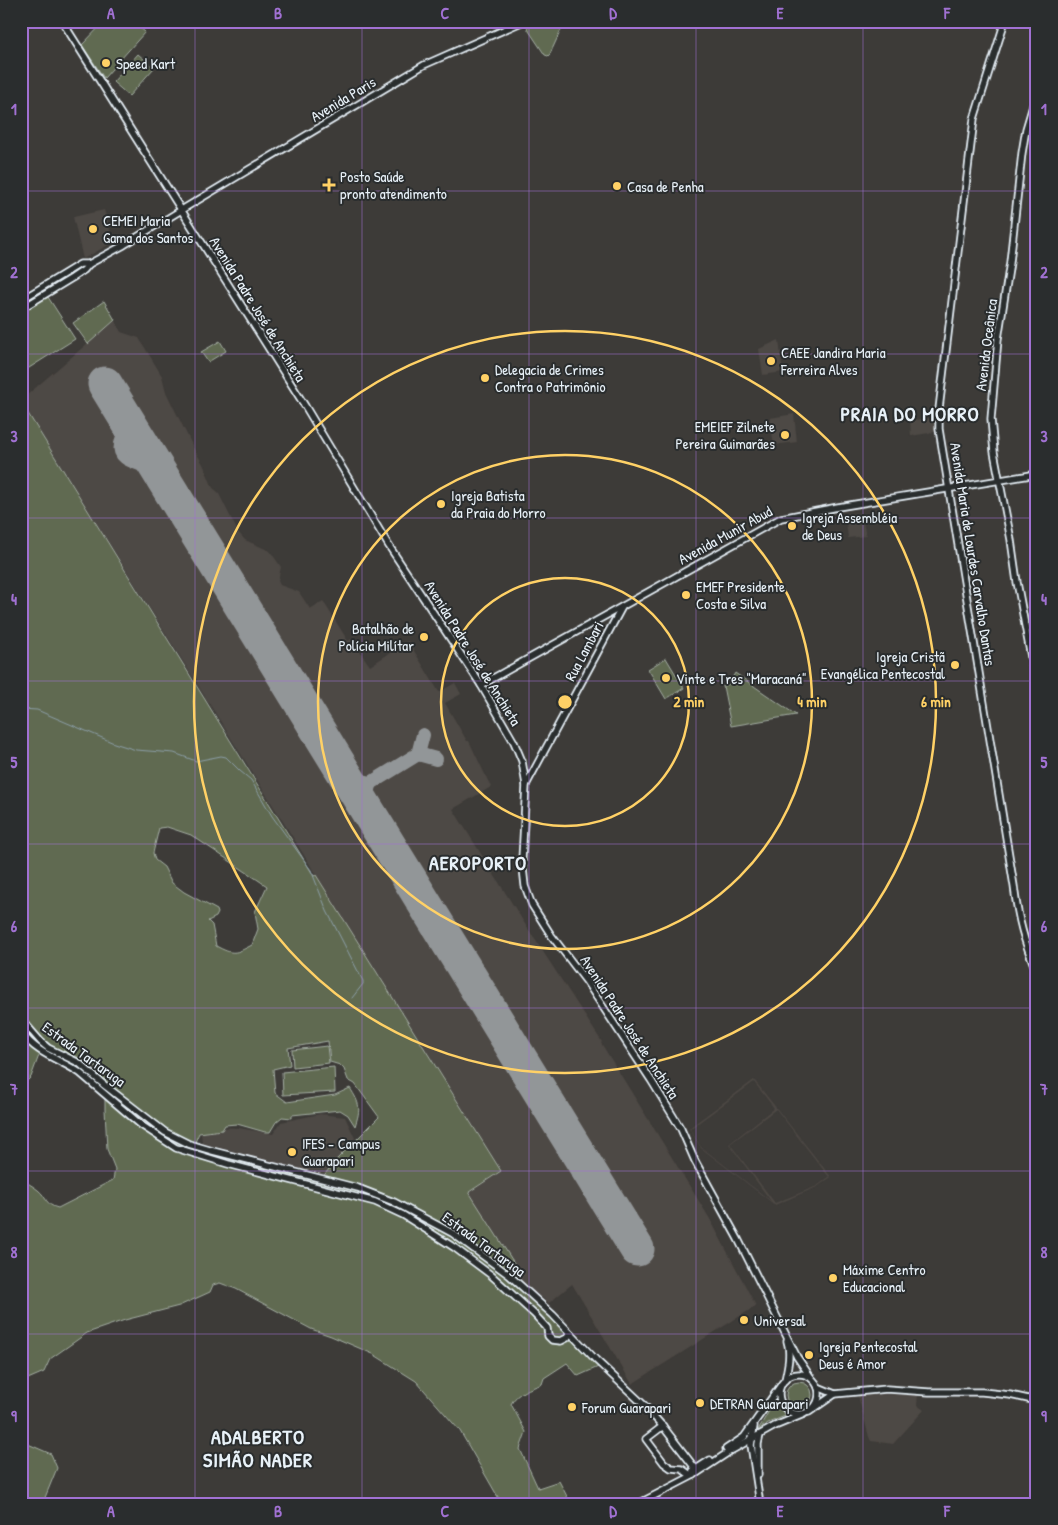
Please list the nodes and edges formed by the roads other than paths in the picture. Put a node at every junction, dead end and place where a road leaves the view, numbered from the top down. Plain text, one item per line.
1 (62, 21) edge
2 (524, 21) edge
3 (1005, 21) edge
4 (1037, 92) edge
5 (181, 210) junction
6 (89, 264) junction
7 (21, 300) edge
8 (21, 308) edge
9 (1037, 474) edge
10 (1000, 480) junction
11 (949, 489) junction
12 (622, 607) junction
13 (481, 685) junction
14 (1037, 690) edge
15 (526, 786) junction
16 (1037, 972) edge
17 (21, 1019) edge
18 (21, 1032) edge
19 (781, 1325) junction
20 (570, 1333) junction
21 (812, 1379) junction
22 (786, 1380) junction
23 (781, 1385) junction
24 (818, 1387) junction
25 (835, 1394) junction
26 (1037, 1401) edge
27 (807, 1413) junction
28 (754, 1424) junction
29 (663, 1426) junction
30 (760, 1435) junction
31 (750, 1440) junction
32 (732, 1450) junction
33 (753, 1464) junction
34 (694, 1472) junction
35 (758, 1489) junction
36 (638, 1504) edge
37 (760, 1504) edge

1 - 5 street, Avenida Padre José de Anchieta
2 - 5 street, Avenida Paris
3 - 11 street, Avenida Maria de Lourdes Carvalho Dantas
4 - 10 street, Avenida Oceânica
5 - 6 street, Avenida Paris
5 - 13 street, Avenida Padre José de Anchieta
6 - 7 street
6 - 8 street
9 - 10 street, Avenida Munir Abud
10 - 11 street, Avenida Munir Abud
10 - 14 street, Avenida Oceânica
11 - 12 street, Avenida Munir Abud
11 - 16 street, Avenida Maria de Lourdes Carvalho Dantas
12 - 13 street, Avenida Munir Abud
12 - 15 street, Rua Lambari
13 - 15 street, Avenida Padre José de Anchieta
15 - 19 street, Avenida Padre José de Anchieta
17 - 20 street, Estrada Tartaruga
18 - 20 street, Estrada Tartaruga
19 - 21 street, Avenida Padre José de Anchieta
19 - 22 street, Avenida Padre José de Anchieta
20 - 29 street, Estrada Tartaruga
21 - 22 street
21 - 24 street
22 - 23 street
23 - 27 street
23 - 28 street
24 - 25 street
24 - 27 street
25 - 26 street
25 - 27 street
27 - 30 street
28 - 31 street
28 - 34 street
29 - 34 street, Estrada Tartaruga
29 - 34 street
30 - 31 street
30 - 35 street
31 - 32 street
31 - 33 street
32 - 33 street
32 - 34 street
33 - 35 street
34 - 36 street
35 - 37 street

